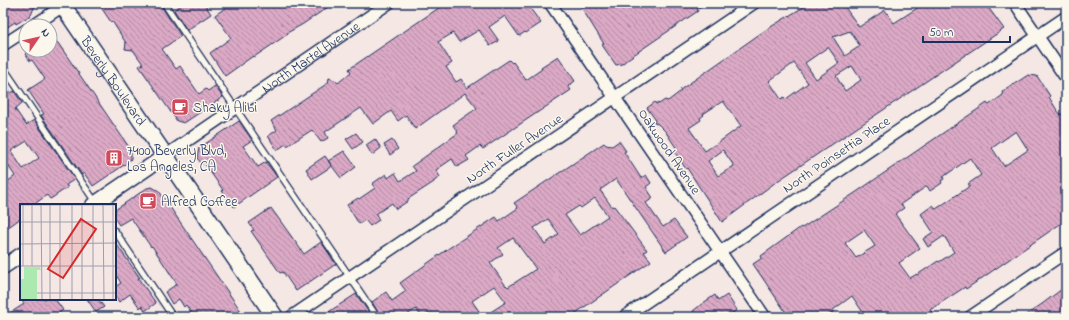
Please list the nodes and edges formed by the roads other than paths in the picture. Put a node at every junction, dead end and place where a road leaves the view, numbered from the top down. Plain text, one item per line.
1 (164, 3) edge
2 (389, 3) edge
3 (550, 3) edge
4 (754, 3) edge
5 (1015, 3) edge
6 (64, 4) edge
7 (1066, 17) edge
8 (44, 18) edge
9 (18, 36) edge
10 (1037, 36) junction
11 (3, 46) edge
12 (3, 66) edge
13 (1066, 78) edge
14 (615, 97) junction
15 (235, 108) junction
16 (165, 156) junction
17 (96, 204) edge
18 (116, 233) edge
19 (720, 251) junction
20 (1066, 252) edge
21 (20, 256) edge
22 (3, 268) edge
23 (350, 277) junction
24 (172, 317) edge
25 (275, 317) edge
26 (291, 317) edge
27 (377, 317) edge
28 (624, 317) edge
29 (765, 317) edge
30 (970, 317) edge

1 - 15 lane
2 - 15 street, North Martel Avenue
3 - 14 street, Oakwood Avenue
4 - 14 street, North Fuller Avenue
5 - 10 street
6 - 8 street
6 - 16 main road, Beverly Boulevard
7 - 10 street, North Poinsettia Place
9 - 11 street
10 - 13 street
10 - 19 street, North Poinsettia Place
12 - 17 lane
14 - 19 street, Oakwood Avenue
14 - 23 street, North Fuller Avenue
15 - 16 street, North Martel Avenue
15 - 23 lane
16 - 17 street, North Martel Avenue
16 - 25 main road, Beverly Boulevard
18 - 24 lane
19 - 28 street, North Poinsettia Place
19 - 29 street, Oakwood Avenue
20 - 30 street
21 - 22 street
23 - 26 street, North Fuller Avenue
23 - 27 lane

